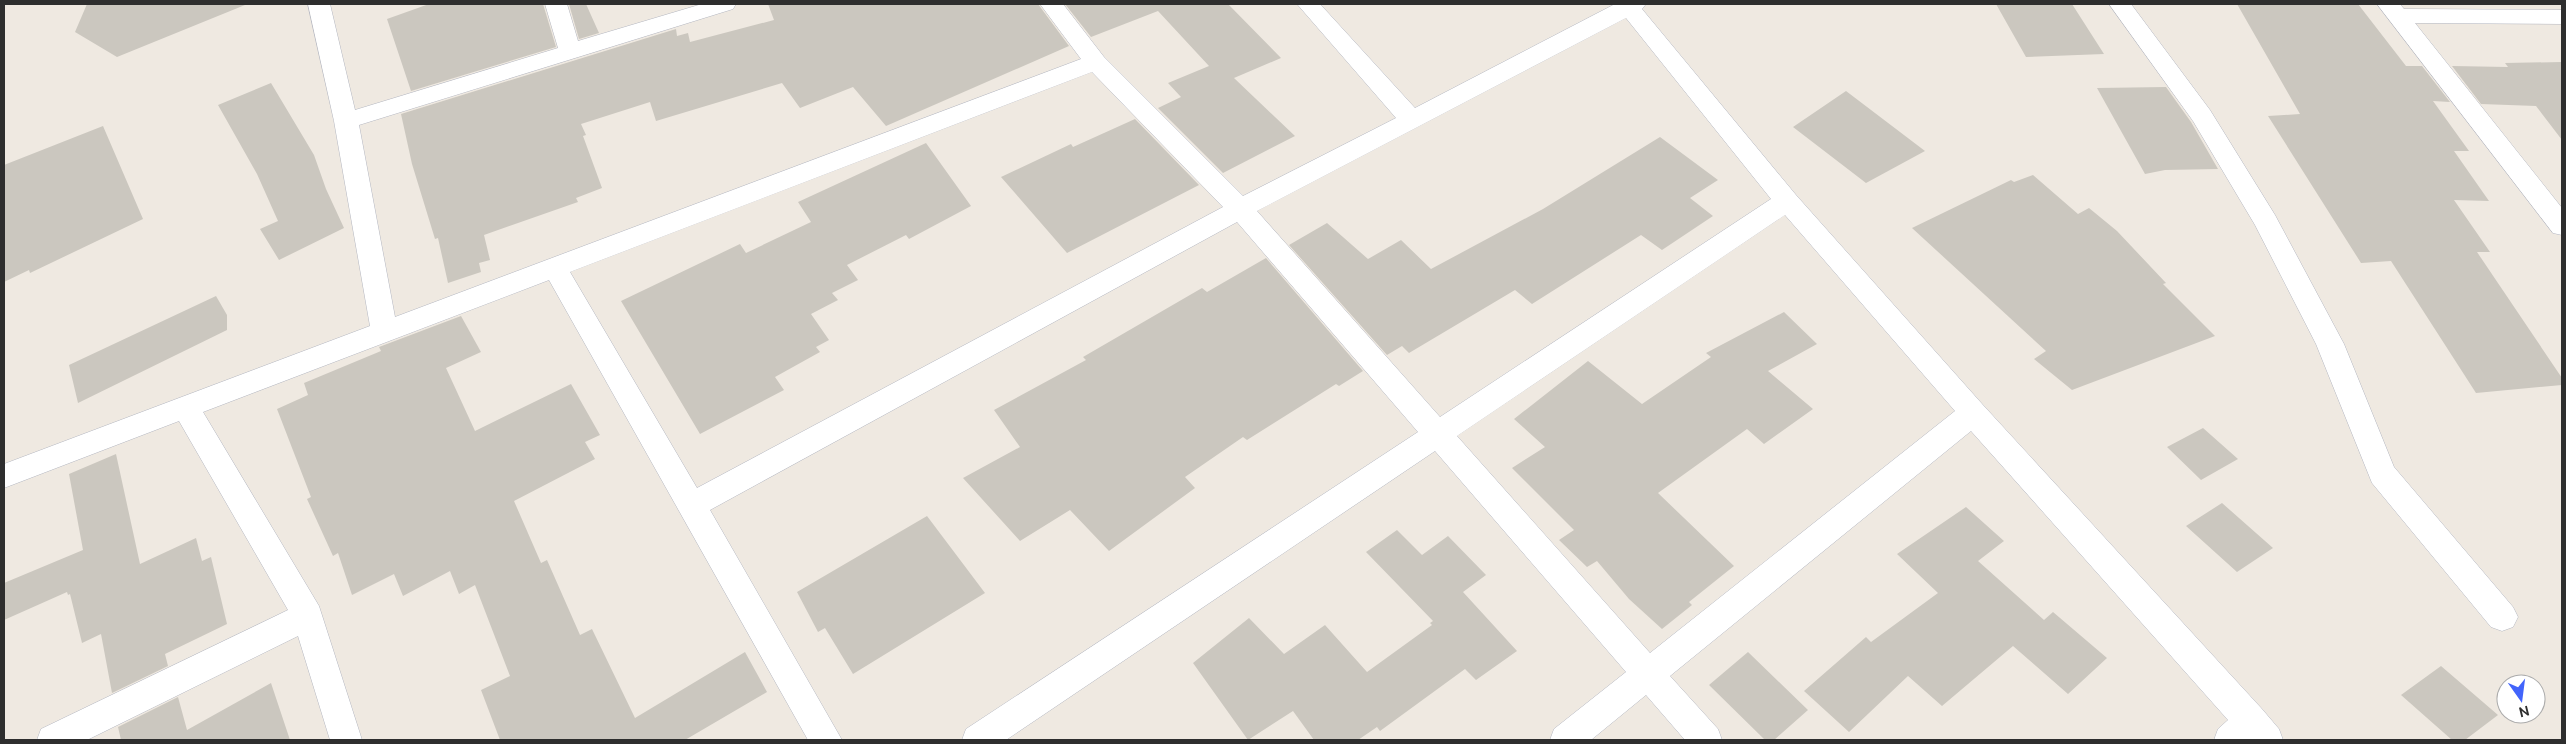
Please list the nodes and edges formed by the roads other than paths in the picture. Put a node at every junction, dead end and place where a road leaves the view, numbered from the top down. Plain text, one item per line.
1 (319, 4) edge
2 (556, 4) edge
3 (725, 4) edge
4 (1051, 4) edge
5 (1308, 4) edge
6 (2120, 4) edge
7 (1630, 5) edge
8 (2394, 10) edge
9 (2562, 18) edge
10 (570, 52) junction
11 (1096, 62) junction
12 (1411, 119) junction
13 (346, 121) junction
14 (1787, 201) junction
15 (1240, 208) junction
16 (2562, 226) edge
17 (555, 268) junction
18 (385, 332) junction
19 (184, 406) junction
20 (1973, 413) junction
21 (1436, 433) junction
22 (4, 476) edge
23 (693, 505) junction
24 (308, 616) junction
25 (2502, 617) dead end
26 (1647, 673) junction
27 (2249, 733) edge
28 (1570, 739) edge
29 (54, 740) edge
30 (346, 740) edge
31 (826, 740) edge
32 (978, 740) edge
33 (1706, 740) edge

1 - 13 street
2 - 10 street
3 - 10 street
4 - 11 street
5 - 12 street
6 - 25 street
7 - 12 street
7 - 14 street
8 - 9 street
8 - 16 street
10 - 13 street
11 - 15 street
11 - 17 street
12 - 15 street
13 - 18 street
14 - 20 street
14 - 21 street
15 - 21 street
15 - 23 street
17 - 18 street
17 - 23 street
18 - 19 street
19 - 22 street
19 - 24 street
20 - 26 street
20 - 27 street
21 - 26 street
21 - 32 street
23 - 31 street
24 - 29 street
24 - 30 street
26 - 28 street
26 - 33 street

